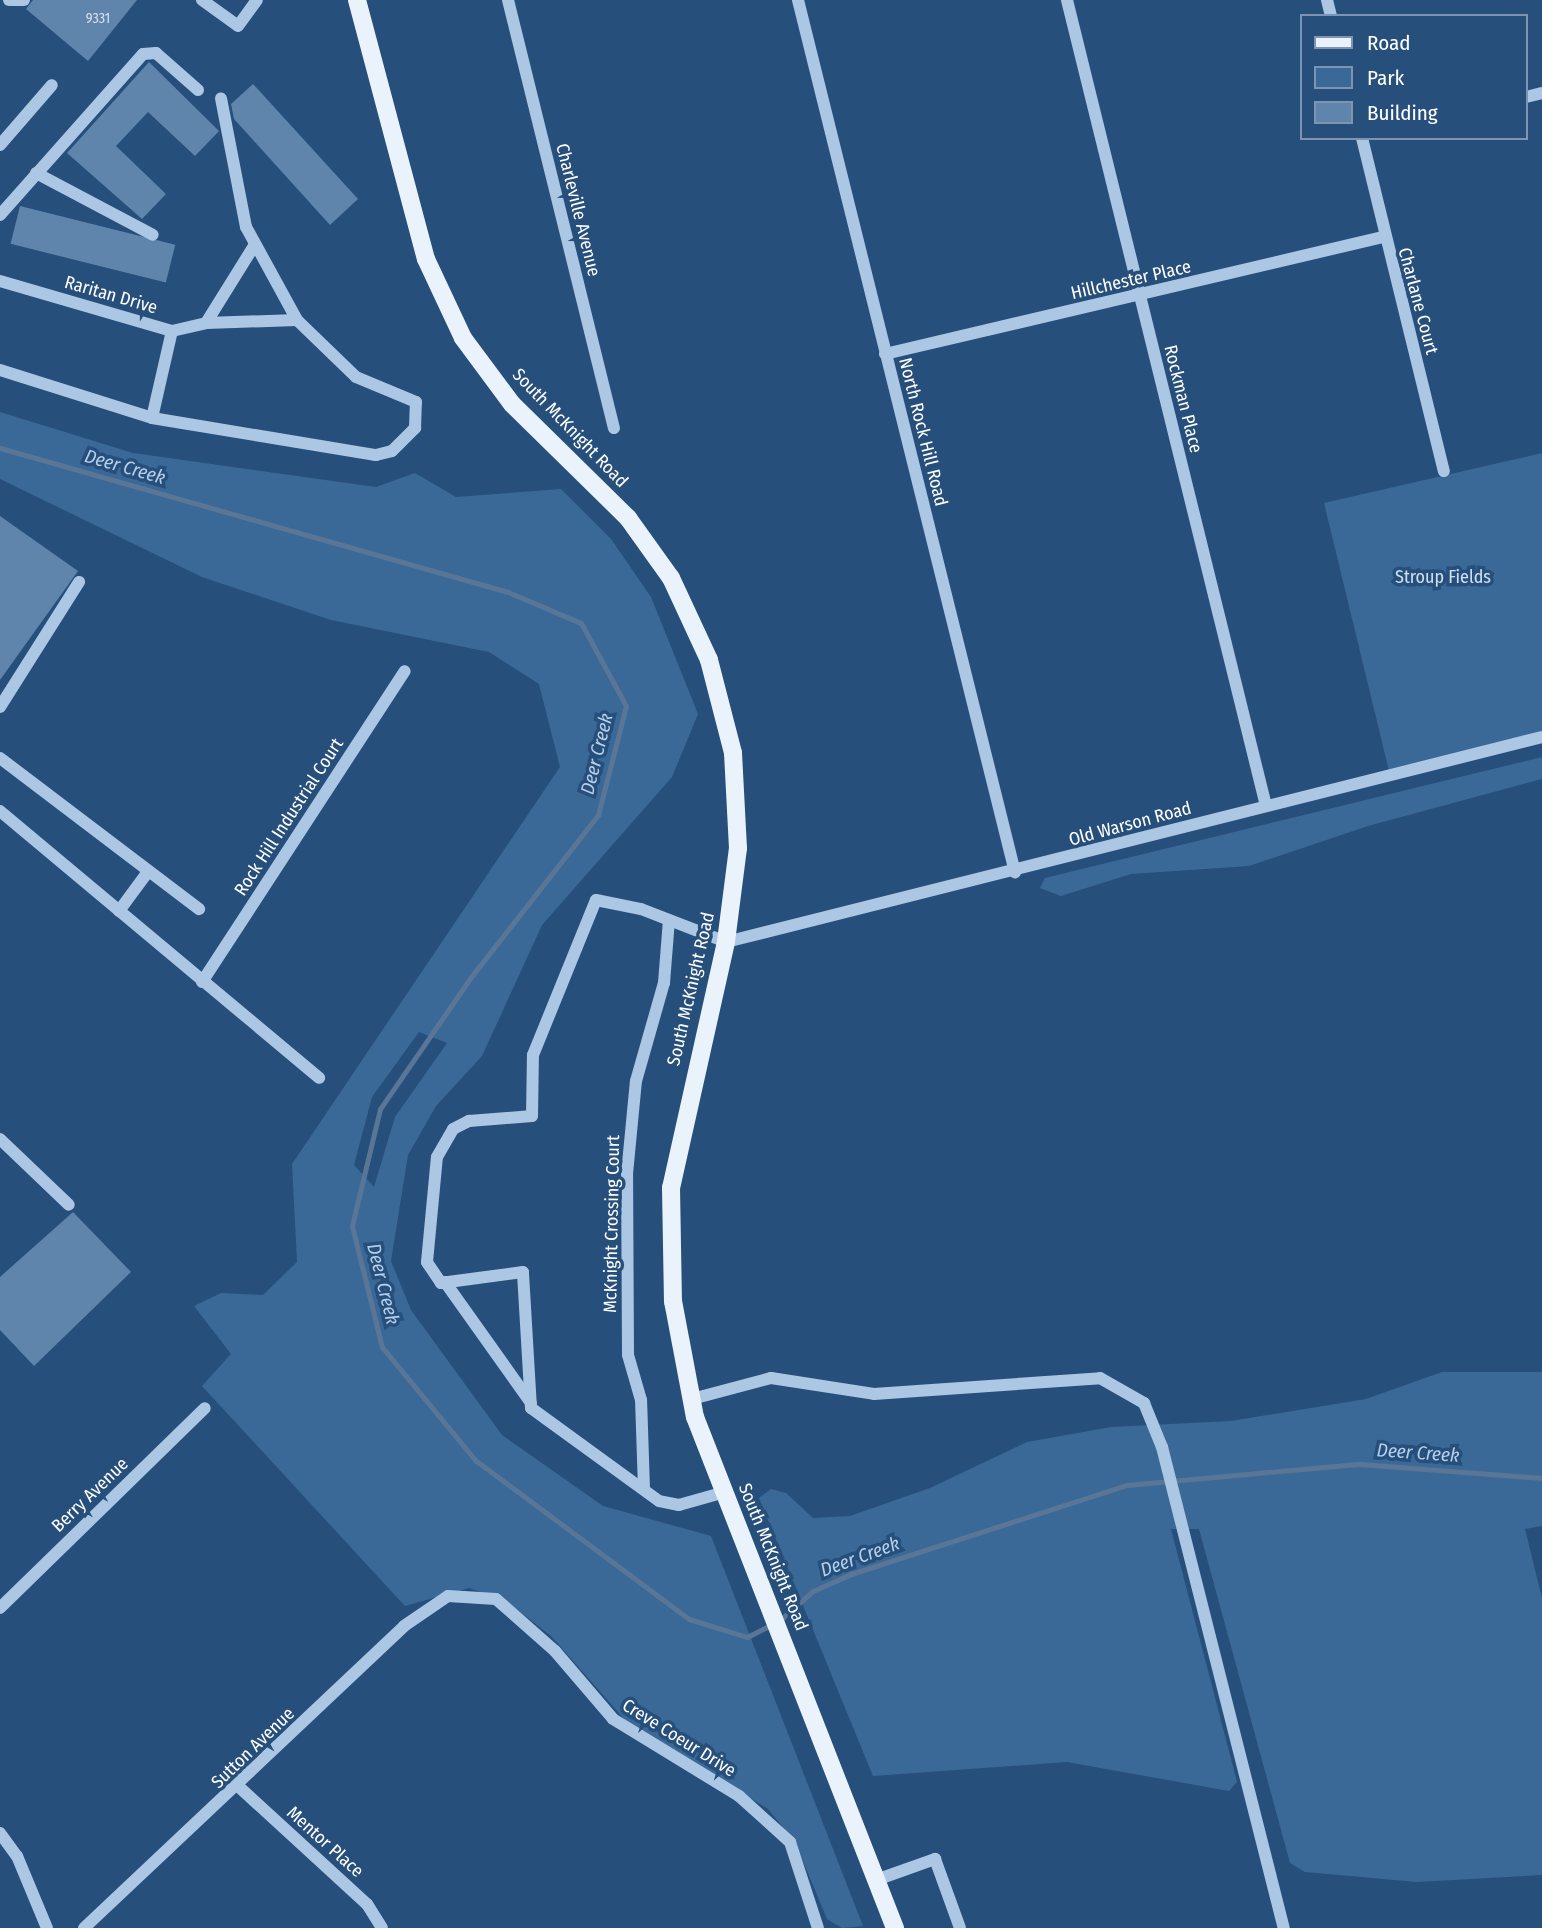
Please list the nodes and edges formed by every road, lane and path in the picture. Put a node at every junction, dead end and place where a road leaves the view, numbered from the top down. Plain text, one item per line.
1 (9, 0) edge
2 (24, 0) edge
3 (202, 0) edge
4 (248, 0) edge
5 (257, 0) edge
6 (357, 0) edge
7 (509, 0) edge
8 (798, 0) edge
9 (1067, 0) edge
10 (51, 85) dead end
11 (198, 90) dead end
12 (221, 98) dead end
13 (1362, 140) edge
14 (0, 145) edge
15 (36, 173) junction
16 (0, 215) edge
17 (153, 235) dead end
18 (1384, 237) junction
19 (254, 246) junction
20 (0, 281) edge
21 (1139, 297) junction
22 (297, 320) junction
23 (206, 323) junction
24 (172, 331) junction
25 (885, 354) junction
26 (0, 370) edge
27 (152, 418) junction
28 (614, 428) dead end
29 (1444, 471) dead end
30 (79, 582) dead end
31 (405, 671) dead end
32 (0, 707) edge
33 (1542, 737) edge
34 (0, 758) edge
35 (1266, 806) junction
36 (0, 811) edge
37 (1015, 872) junction
38 (147, 873) junction
39 (199, 909) dead end
40 (119, 911) junction
41 (669, 920) junction
42 (726, 942) junction
43 (202, 982) junction
44 (319, 1078) dead end
45 (0, 1139) edge
46 (69, 1205) dead end
47 (445, 1282) junction
48 (692, 1399) junction
49 (531, 1403) junction
50 (205, 1408) dead end
51 (644, 1489) junction
52 (725, 1492) junction
53 (447, 1596) joint
54 (0, 1608) edge
55 (238, 1786) junction
56 (0, 1833) edge
57 (877, 1880) junction
58 (1282, 1922) edge
59 (47, 1928) edge
60 (84, 1928) edge
61 (382, 1928) edge
62 (818, 1928) edge
63 (893, 1928) edge
64 (960, 1928) edge

1 - 2 street
3 - 4 street
3 - 5 street
6 - 42 main road, South McKnight Road
7 - 28 street, Charleville Avenue
8 - 25 street, North Rock Hill Road
9 - 21 street, Rockman Place
10 - 14 street
11 - 15 street
12 - 19 street
13 - 18 street, Charlane Court
15 - 16 street
15 - 17 street
18 - 21 street, Hillchester Place
18 - 29 street, Charlane Court
19 - 22 street
19 - 23 street
20 - 24 street, Raritan Drive
21 - 25 street, Hillchester Place
21 - 35 street, Rockman Place
22 - 23 street, Raritan Drive
22 - 27 street
23 - 24 street, Raritan Drive
24 - 27 street
25 - 37 street, North Rock Hill Road
26 - 27 street
30 - 32 street
31 - 43 street, Rock Hill Industrial Court
33 - 35 street, Old Warson Road
34 - 38 street
35 - 37 street, Old Warson Road
36 - 40 street
37 - 42 street, Old Warson Road
38 - 39 street
38 - 40 street
40 - 43 street
41 - 42 street
41 - 47 street
41 - 51 street, McKnight Crossing Court
42 - 48 main road, South McKnight Road
43 - 44 street
45 - 46 street
47 - 49 street
47 - 49 street
48 - 52 main road, South McKnight Road
48 - 58 street
49 - 51 street
50 - 54 street, Berry Avenue
51 - 52 street
52 - 57 main road, South McKnight Road
53 - 55 street, Sutton Avenue
53 - 62 street, Creve Coeur Drive
55 - 60 street, Sutton Avenue
55 - 61 street, Mentor Place
56 - 59 street
57 - 63 main road, South McKnight Road
57 - 64 street

